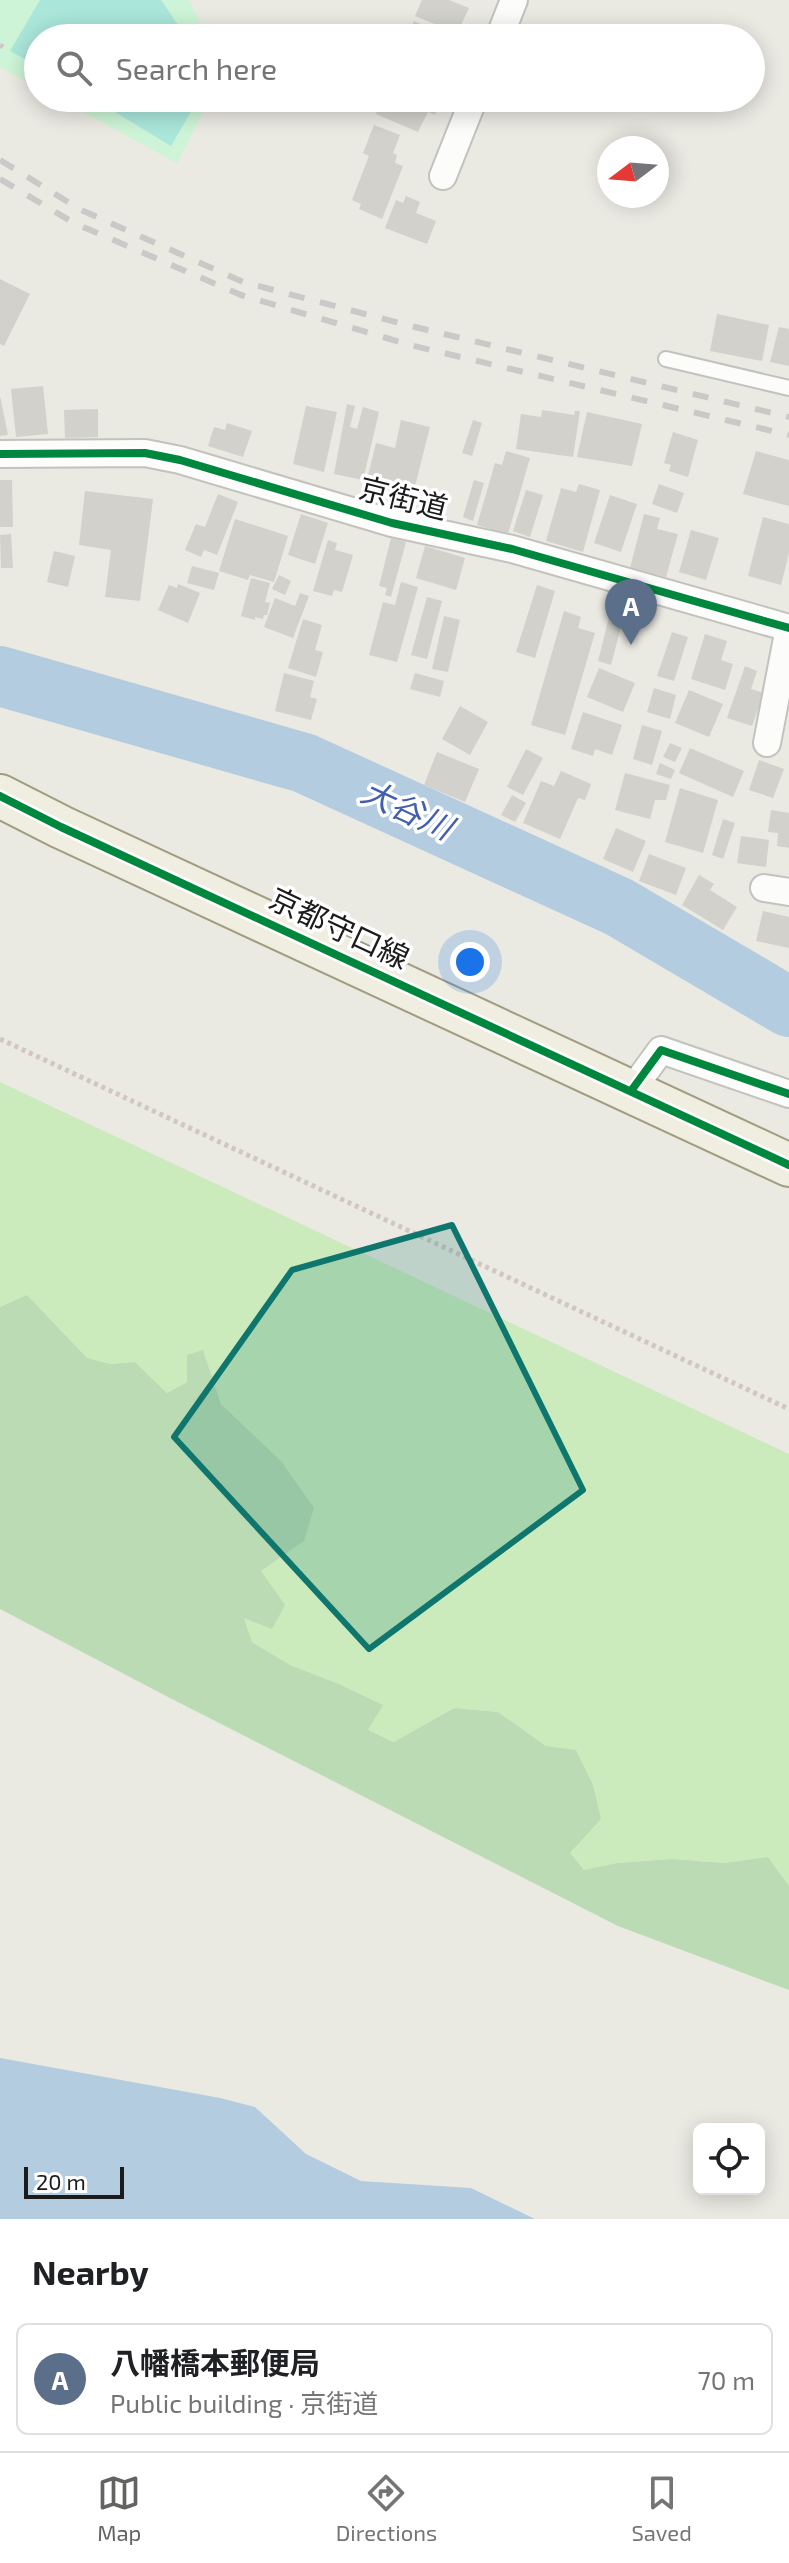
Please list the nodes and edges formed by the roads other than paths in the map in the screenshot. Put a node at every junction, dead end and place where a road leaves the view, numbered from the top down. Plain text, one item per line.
1 (514, 0) edge
2 (505, 24) edge
3 (468, 112) edge
4 (443, 176) dead end
5 (666, 359) dead end
6 (789, 388) edge
7 (0, 454) edge
8 (789, 628) edge
9 (767, 743) dead end
10 (0, 796) edge
11 (631, 1091) junction
12 (789, 1094) edge
13 (789, 1165) edge

1 - 2 street
3 - 4 street
5 - 6 lane
7 - 8 street, 京街道
8 - 9 street
10 - 11 main road, 京都守口線
11 - 12 street
11 - 13 main road, 京都守口線

